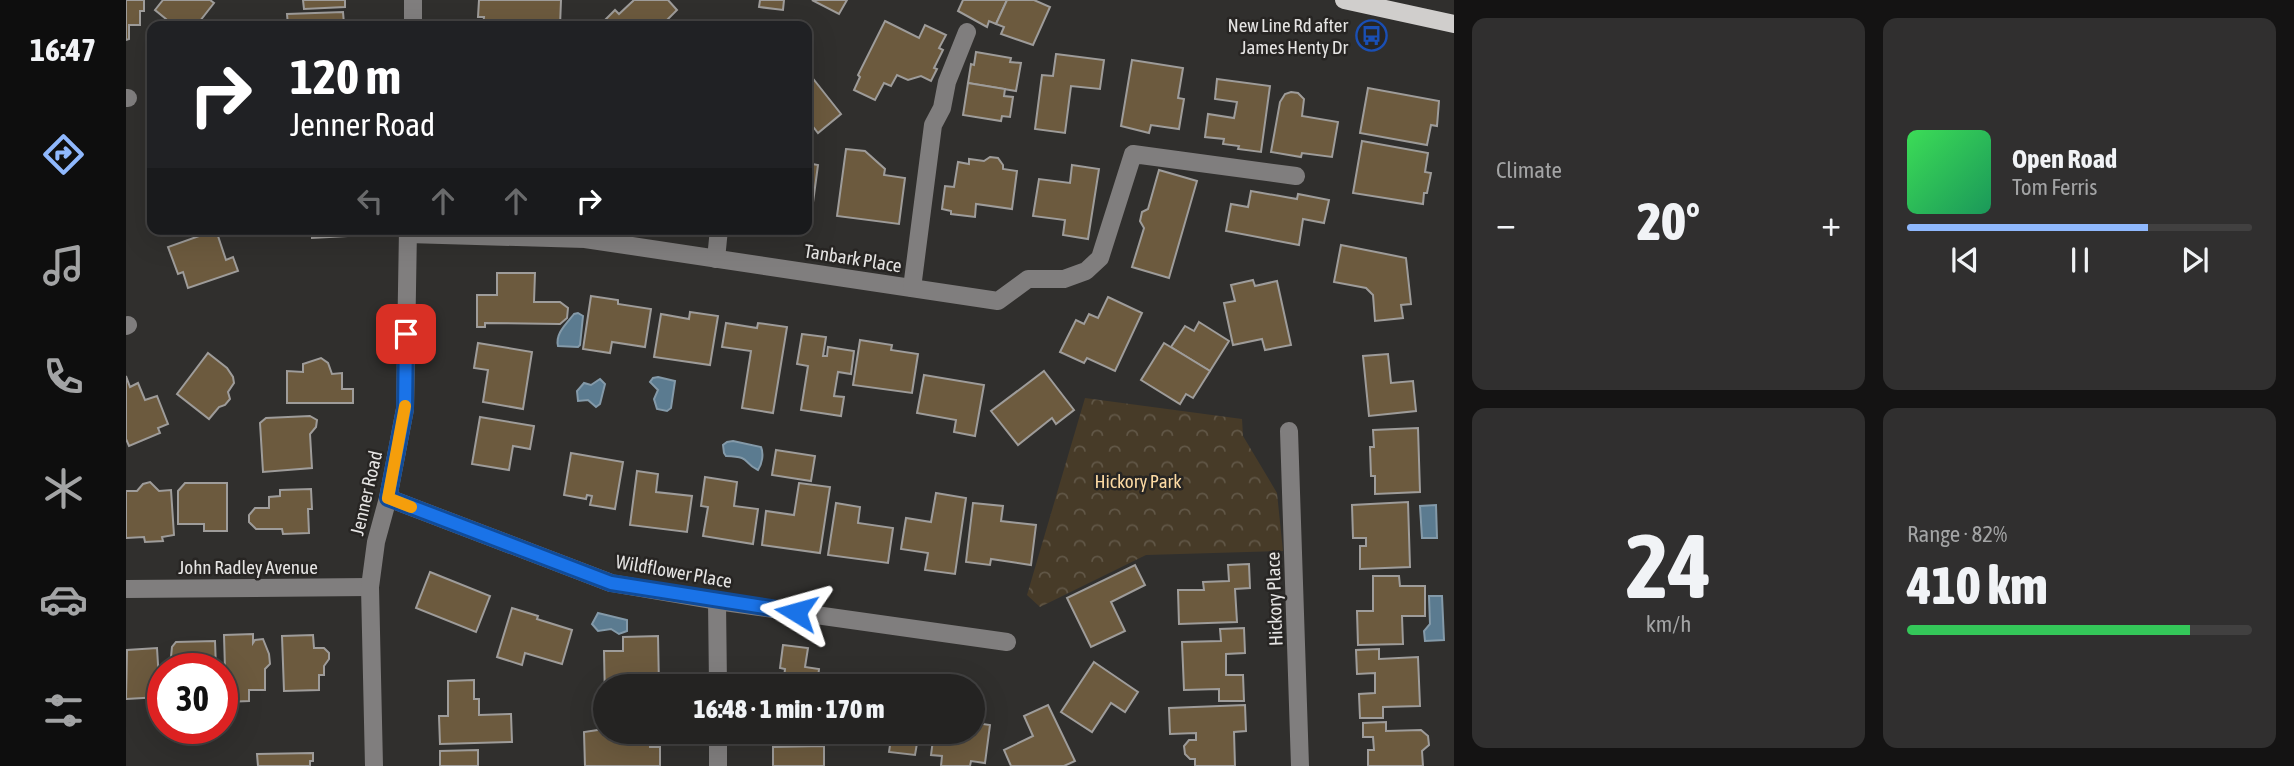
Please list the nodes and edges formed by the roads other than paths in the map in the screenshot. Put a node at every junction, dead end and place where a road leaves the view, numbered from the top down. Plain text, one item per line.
1 (413, 0) edge
2 (1344, 0) edge
3 (413, 21) edge
4 (1454, 24) edge
5 (967, 32) dead end
6 (1296, 176) dead end
7 (408, 235) edge
8 (484, 235) edge
9 (718, 235) edge
10 (716, 259) junction
11 (912, 288) junction
12 (1289, 431) dead end
13 (388, 498) junction
14 (370, 587) junction
15 (126, 589) edge
16 (717, 601) junction
17 (1007, 642) dead end
18 (718, 674) edge
19 (718, 744) edge
20 (374, 766) edge
21 (718, 766) edge
22 (1300, 766) edge

1 - 3 street
2 - 4 main road
5 - 11 street
6 - 11 street, Tanbark Place
7 - 13 street, Jenner Road
8 - 10 street, Tanbark Place
9 - 10 street
10 - 11 street, Tanbark Place
12 - 22 street, Hickory Place
13 - 14 street, Jenner Road
13 - 16 street, Wildflower Place
14 - 15 street, John Radley Avenue
14 - 20 street, Jenner Road
16 - 17 street, Wildflower Place
16 - 18 street
19 - 21 street

